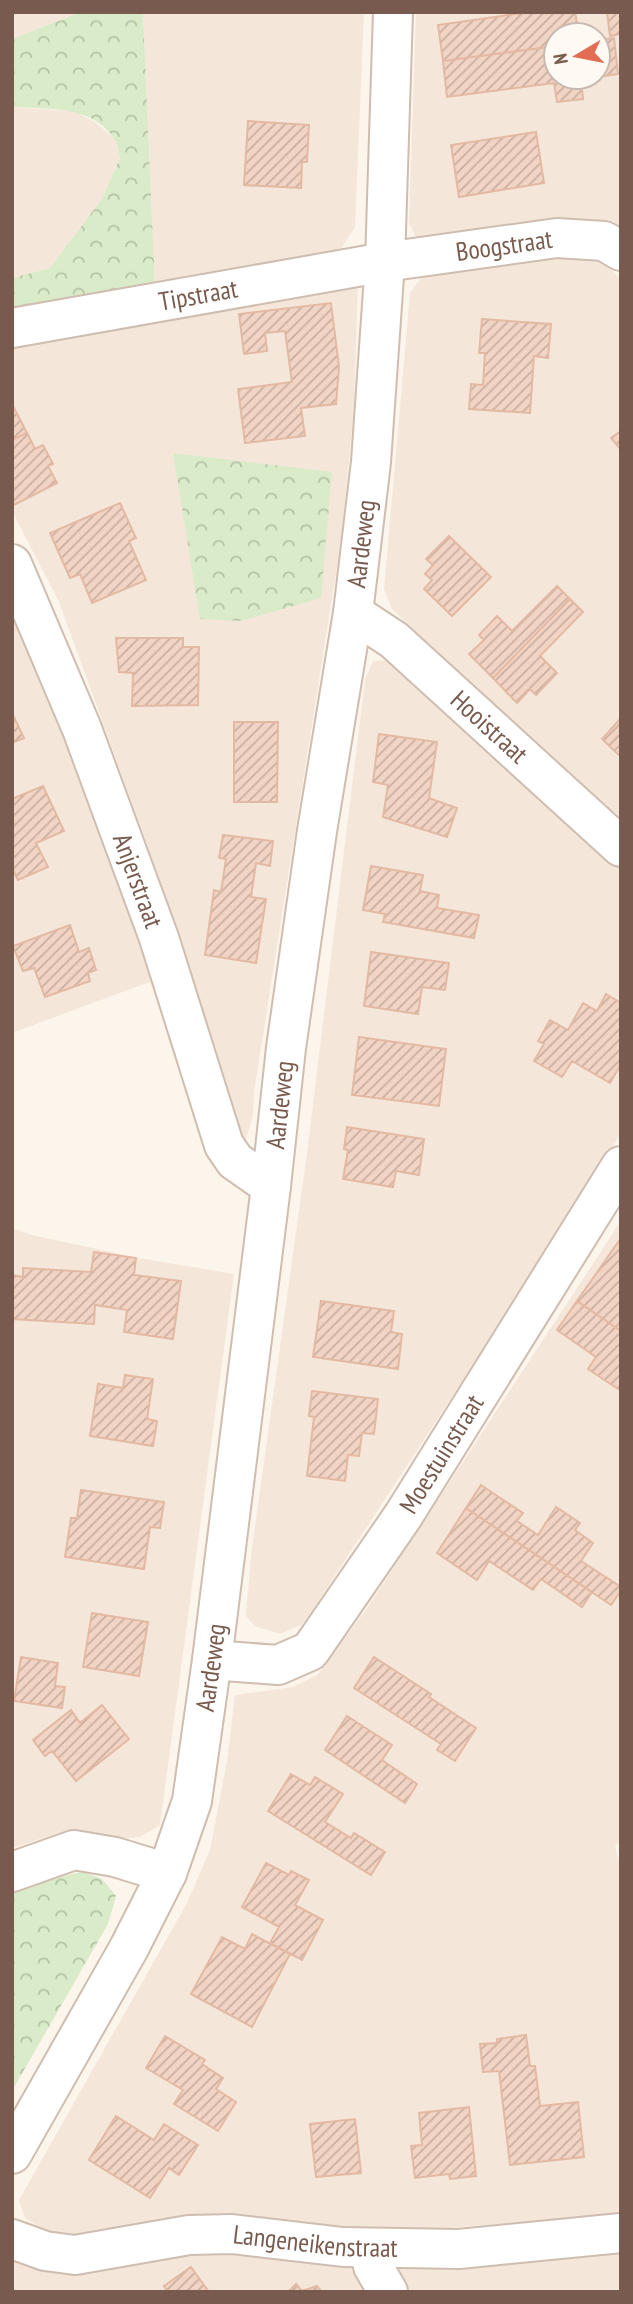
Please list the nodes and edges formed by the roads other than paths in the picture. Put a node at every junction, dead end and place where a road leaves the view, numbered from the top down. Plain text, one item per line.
1 (393, 12) edge
2 (621, 251) edge
3 (385, 262) junction
4 (12, 328) edge
5 (12, 564) edge
6 (353, 612) junction
7 (621, 847) edge
8 (621, 1166) edge
9 (271, 1186) junction
10 (212, 1660) junction
11 (12, 1872) edge
12 (167, 1873) junction
13 (12, 2154) edge
14 (621, 2233) edge
15 (12, 2239) edge
16 (369, 2248) junction
17 (388, 2292) edge

1 - 3 street, Aardeweg
2 - 3 street, Boogstraat
3 - 4 street, Tipstraat
3 - 6 street, Aardeweg
5 - 9 street, Anjerstraat
6 - 7 street, Hooistraat
6 - 9 street, Aardeweg
8 - 10 street, Moestuinstraat
9 - 10 street, Aardeweg
10 - 12 street, Aardeweg
11 - 12 street
12 - 13 street, Aardeweg
14 - 16 street, Langeneikenstraat
15 - 16 street, Langeneikenstraat
16 - 17 street

